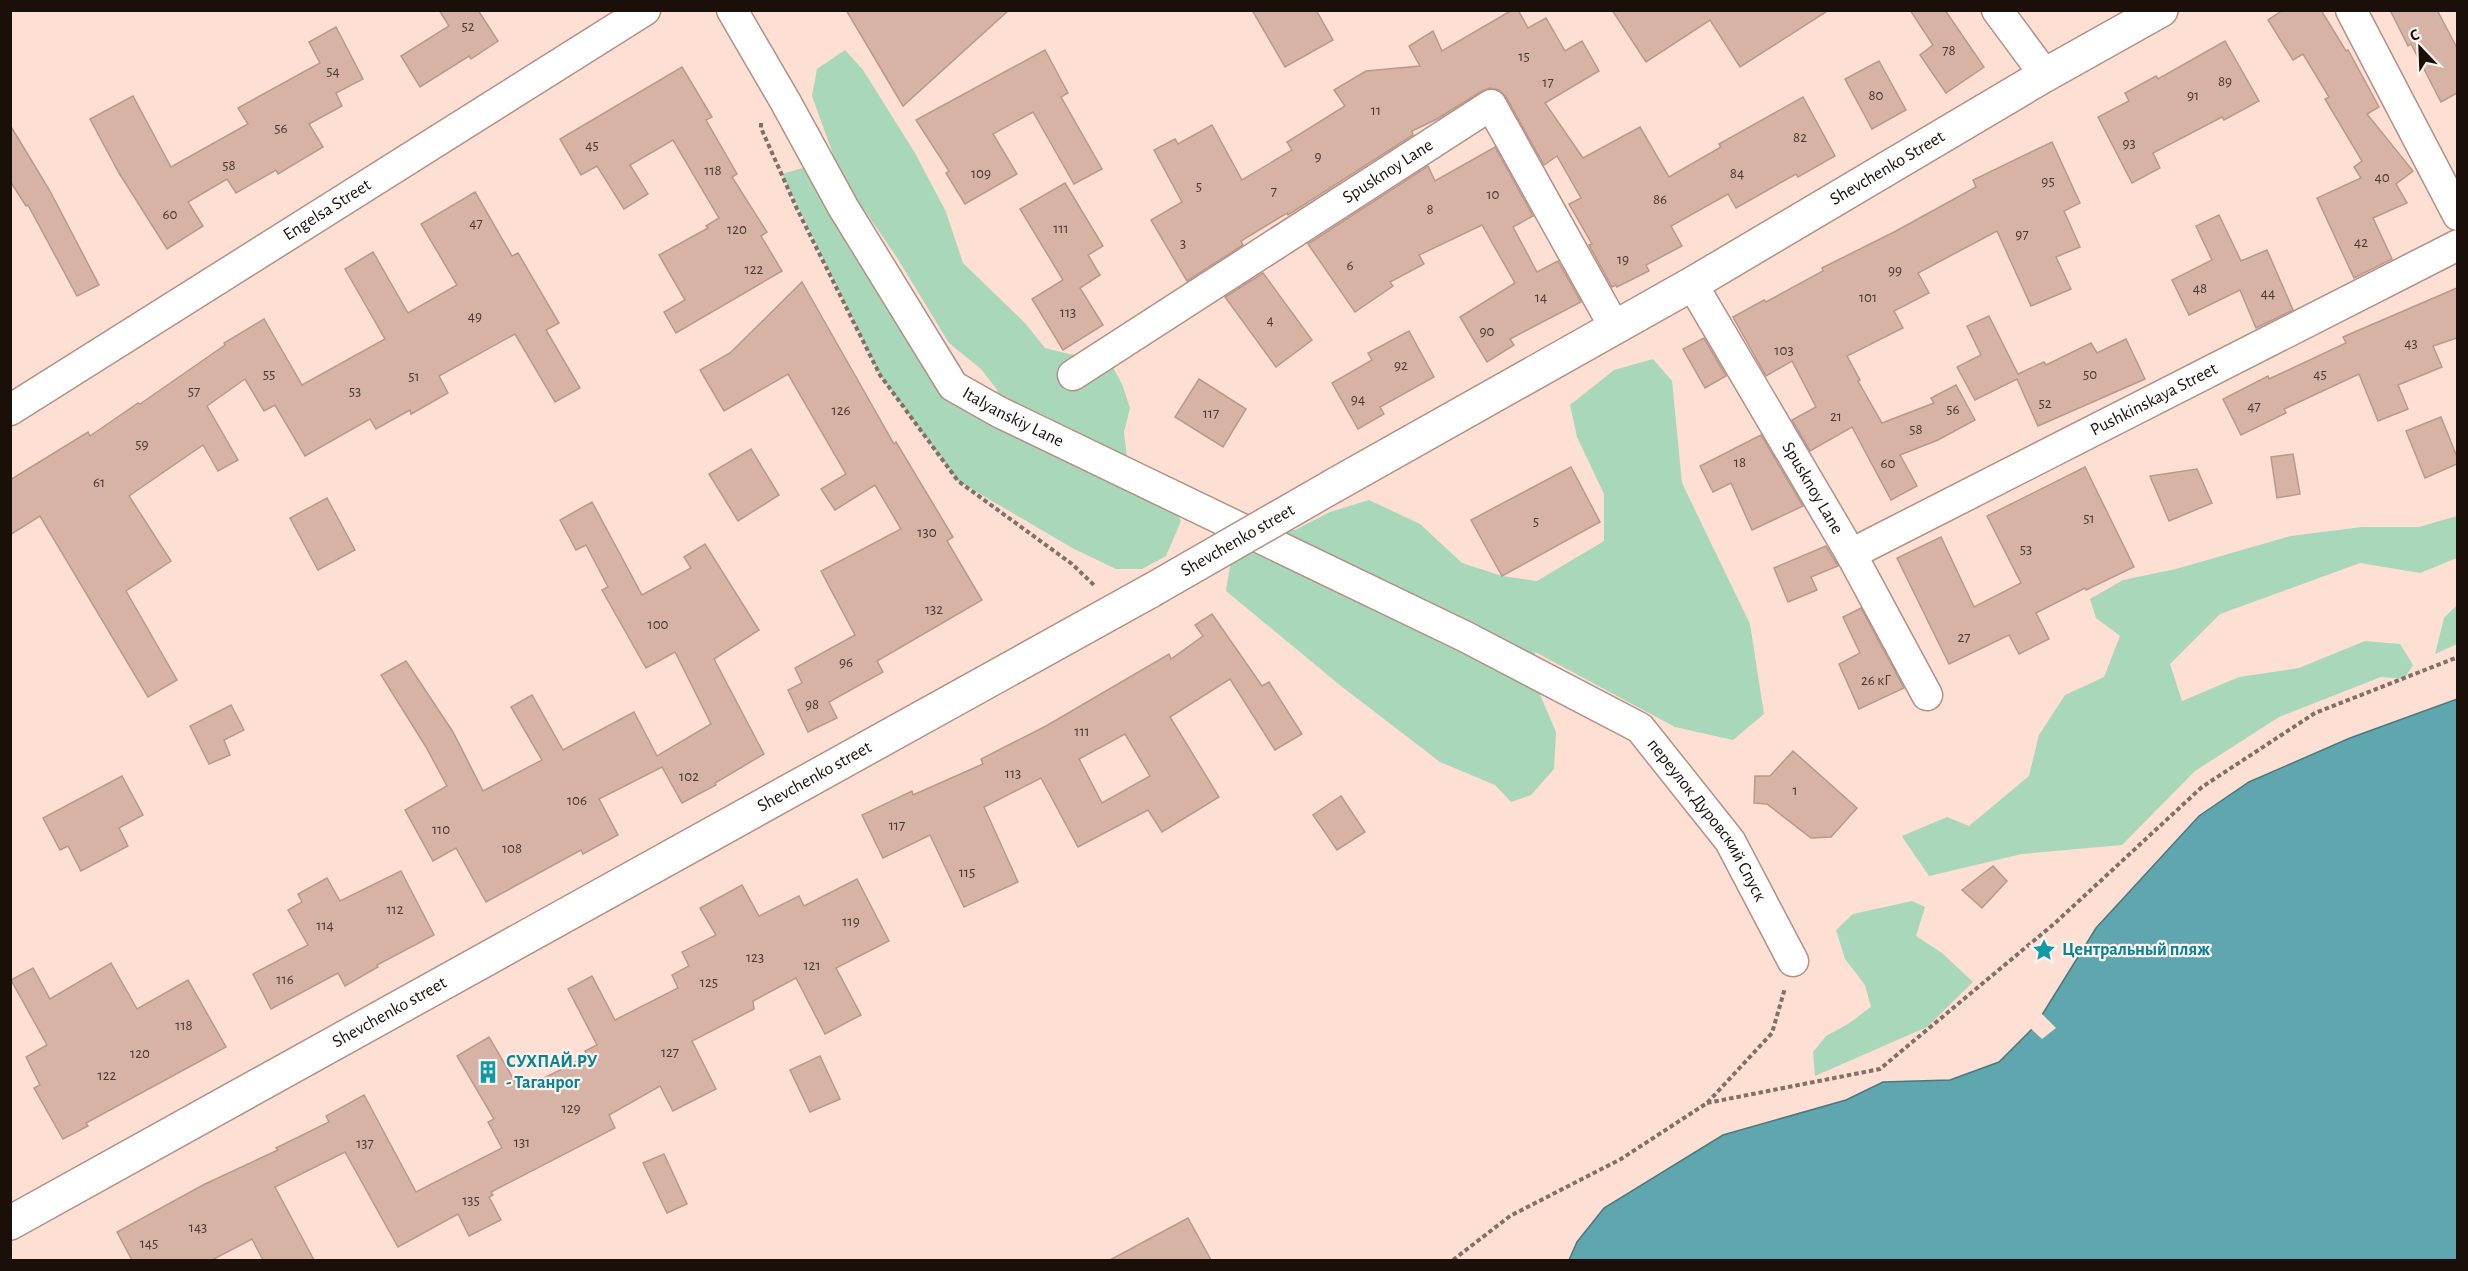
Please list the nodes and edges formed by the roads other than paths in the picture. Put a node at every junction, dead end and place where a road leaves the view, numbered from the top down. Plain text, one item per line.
1 (645, 10) edge
2 (732, 10) edge
3 (1997, 10) edge
4 (2161, 10) edge
5 (2351, 10) edge
6 (2045, 75) junction
7 (2457, 215) edge
8 (2457, 244) edge
9 (1692, 284) junction
10 (1614, 326) junction
11 (1073, 375) dead end
12 (10, 410) edge
13 (1851, 554) junction
14 (1435, 622) joint
15 (1927, 695) dead end
16 (1794, 962) road end
17 (10, 1223) edge

1 - 12 street, Engelsa Street
2 - 14 street, Italyanskiy Lane
3 - 6 street
4 - 6 street, Shevchenko Street
5 - 7 street
6 - 9 street, Shevchenko Street
8 - 13 street, Pushkinskaya Street
9 - 10 street, Shevchenko Street
9 - 13 street, Spusknoy Lane
10 - 11 street, Spusknoy Lane
10 - 17 street, Shevchenko street, bridge
13 - 15 street, Spusknoy Lane
14 - 16 street, переулок Дуровский Спуск

